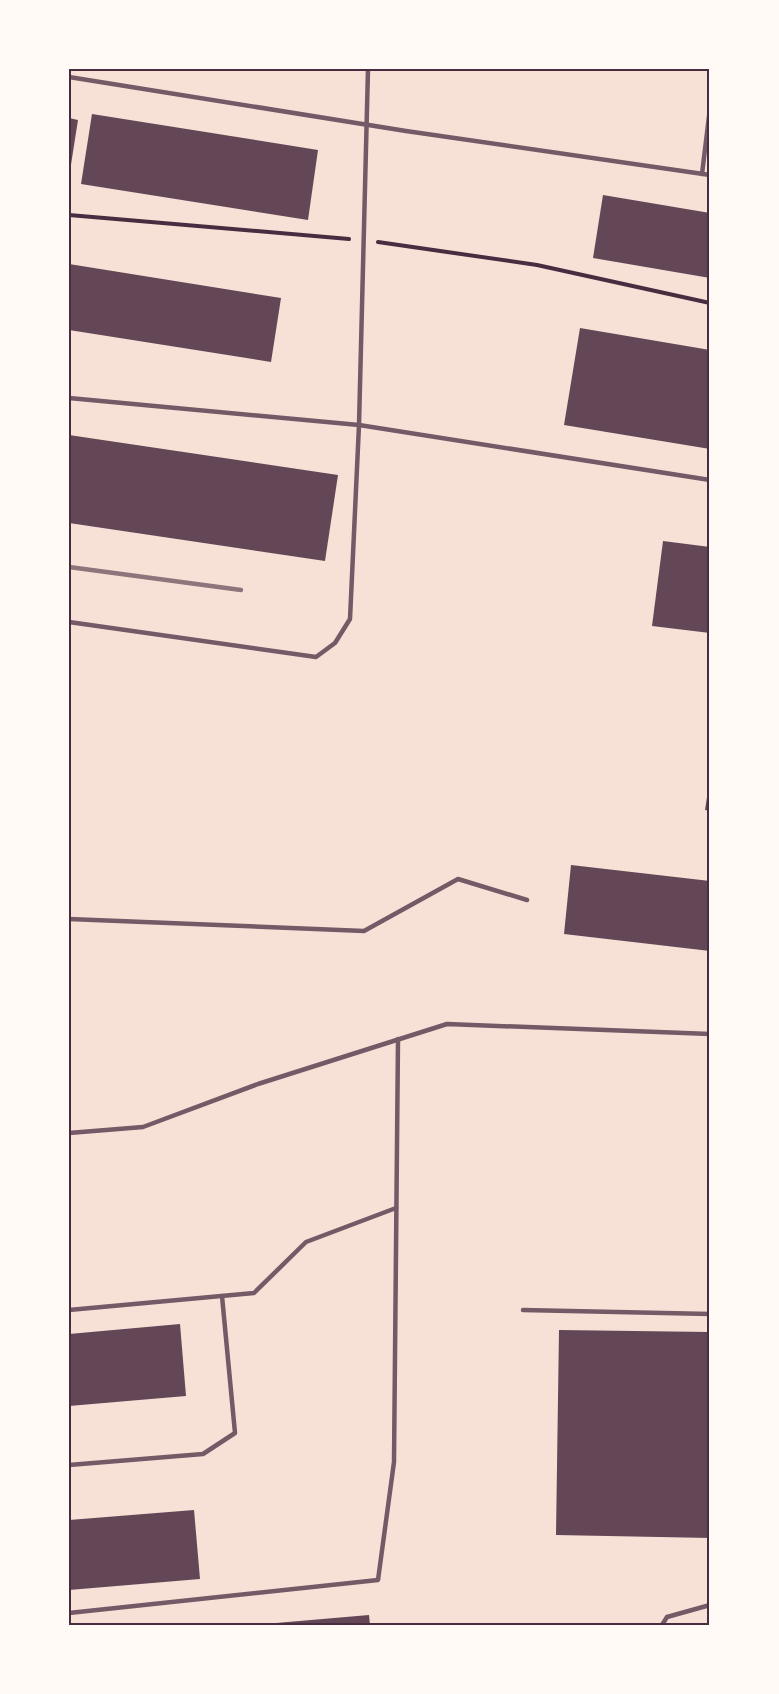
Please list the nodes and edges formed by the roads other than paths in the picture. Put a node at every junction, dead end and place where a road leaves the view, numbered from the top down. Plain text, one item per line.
1 (368, 69) edge
2 (69, 77) edge
3 (710, 108) edge
4 (365, 123) junction
5 (702, 174) junction
6 (710, 175) edge
7 (69, 398) edge
8 (359, 425) junction
9 (710, 480) edge
10 (69, 622) edge
11 (527, 900) dead end
12 (69, 918) edge
13 (710, 1034) edge
14 (398, 1039) junction
15 (69, 1133) edge
16 (396, 1208) junction
17 (222, 1296) junction
18 (69, 1310) edge
19 (523, 1310) dead end
20 (710, 1314) edge
21 (69, 1465) edge
22 (710, 1605) edge
23 (69, 1613) edge
24 (662, 1625) edge

1 - 4 lane
2 - 4 lane
3 - 5 lane
4 - 5 lane
4 - 8 lane
5 - 6 lane
7 - 8 lane
8 - 9 lane
8 - 10 lane
11 - 12 lane
13 - 14 lane
14 - 15 lane
14 - 16 lane
16 - 17 lane
16 - 23 lane
17 - 18 lane
17 - 21 lane
19 - 20 lane
22 - 24 lane

